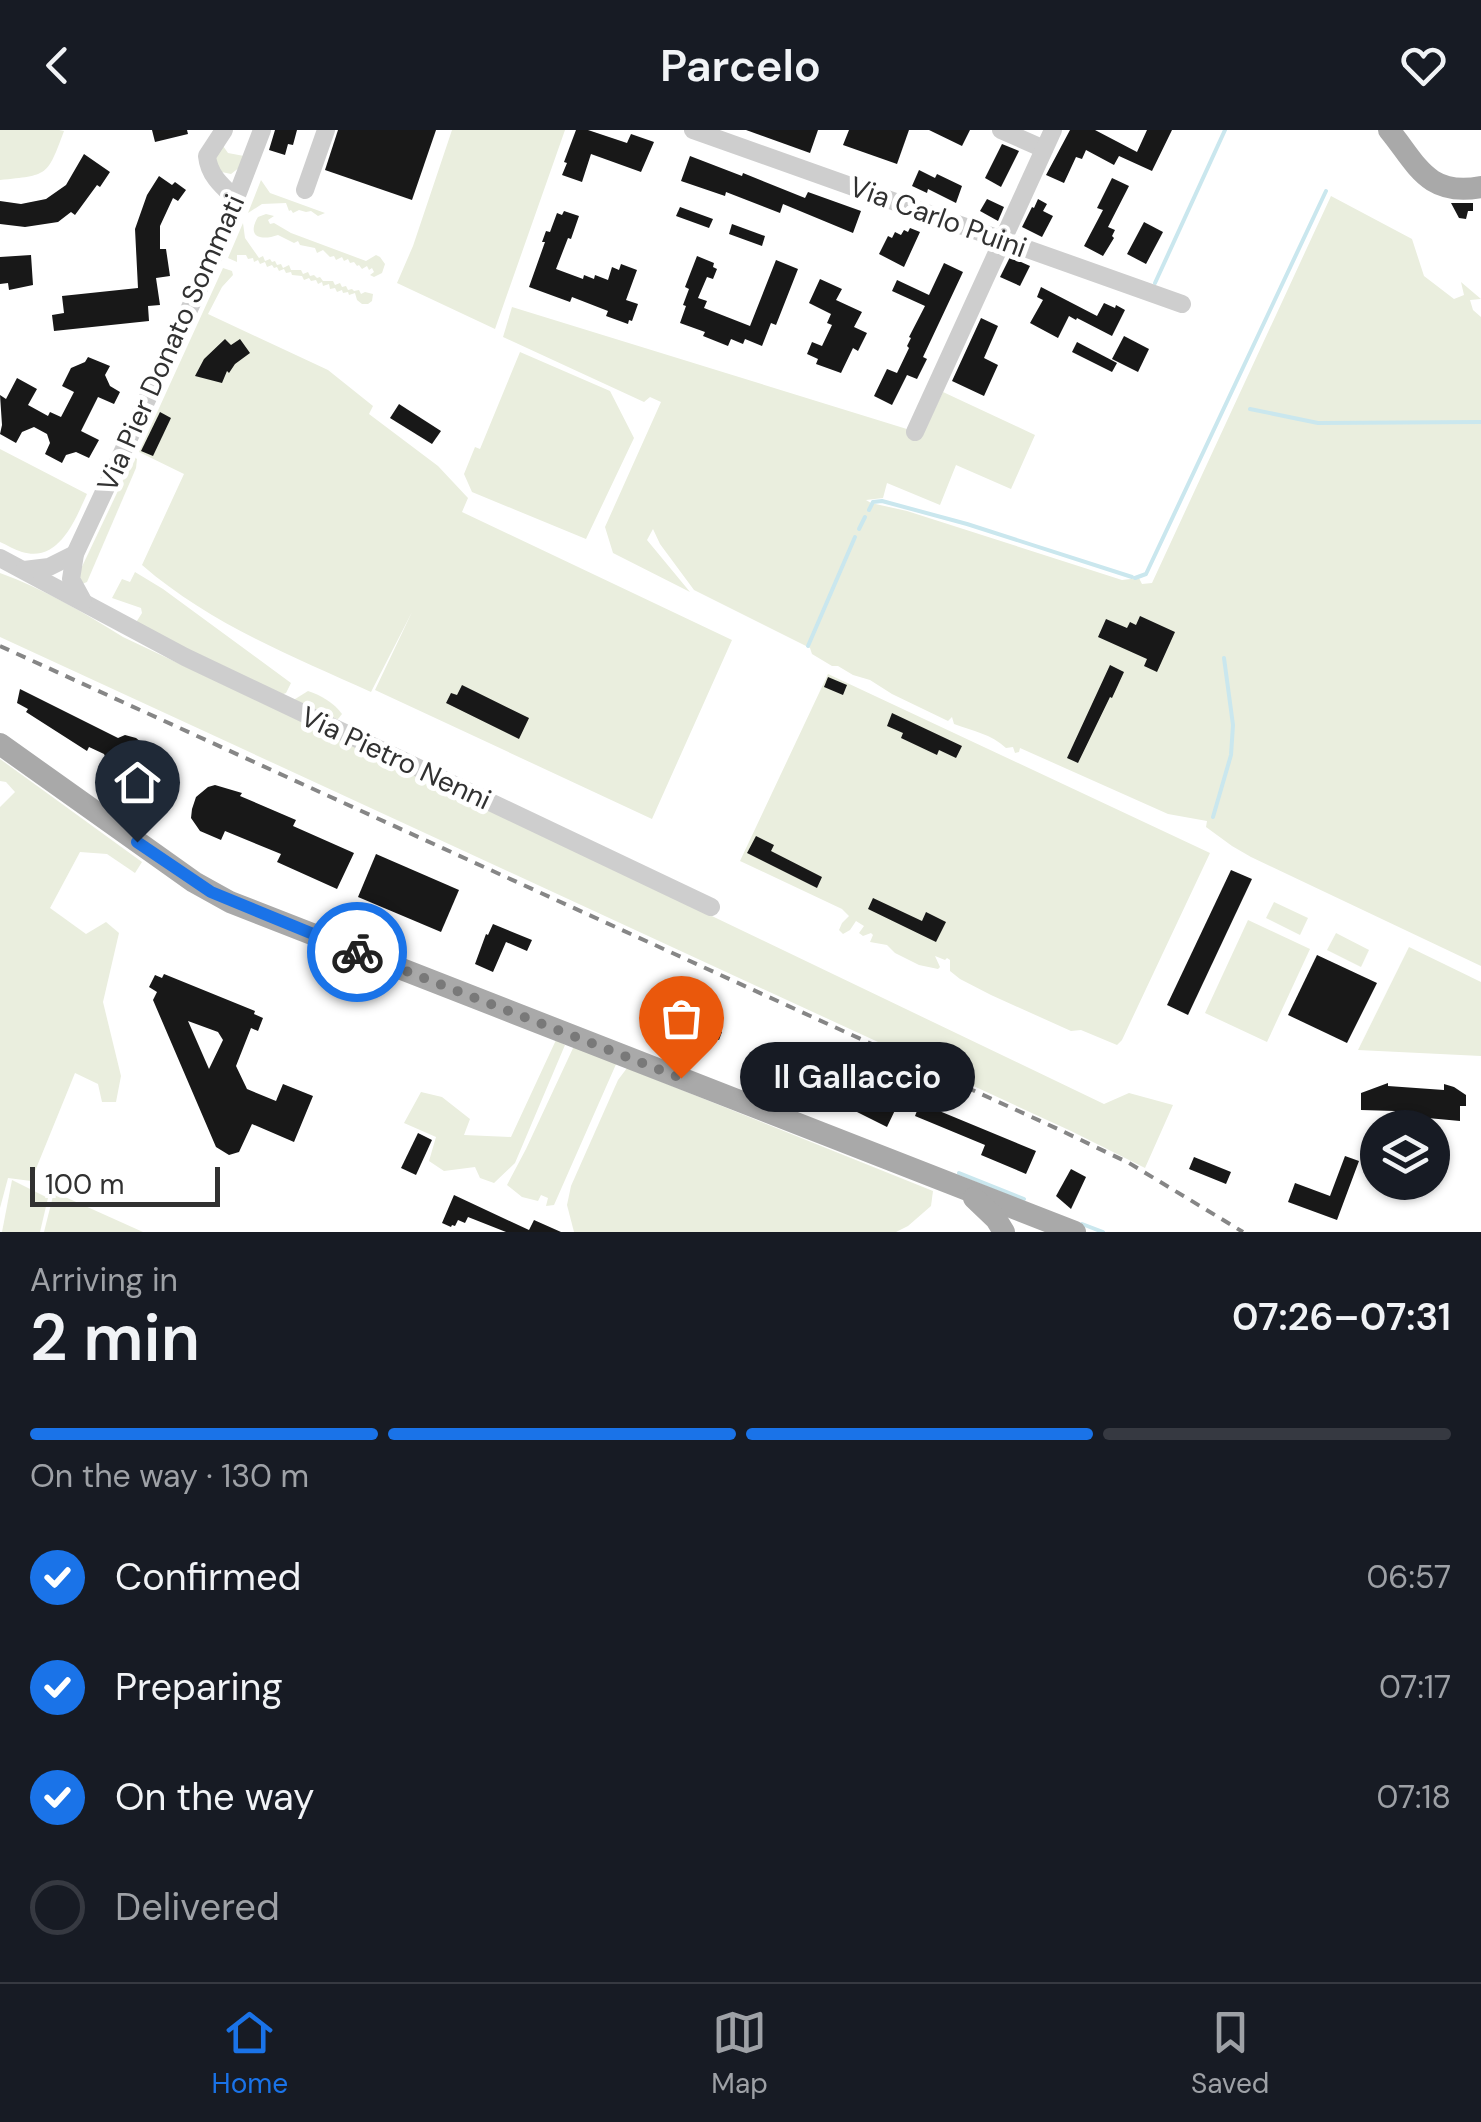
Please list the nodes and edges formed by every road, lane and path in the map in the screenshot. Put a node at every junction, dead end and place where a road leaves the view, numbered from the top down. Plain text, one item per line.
1 (224, 130) edge
2 (262, 130) edge
3 (326, 130) edge
4 (694, 130) edge
5 (1002, 130) edge
6 (1052, 130) edge
7 (1389, 130) edge
8 (721, 135) edge
9 (1044, 149) junction
10 (1481, 187) edge
11 (305, 190) dead end
12 (236, 200) junction
13 (1002, 240) junction
14 (1191, 308) dead end
15 (916, 432) dead end
16 (75, 554) junction
17 (0, 558) edge
18 (24, 570) junction
19 (61, 591) junction
20 (84, 602) junction
21 (0, 744) edge
22 (711, 907) dead end
23 (963, 1190) junction
24 (1057, 1230) edge
25 (1004, 1232) edge

1 - 12 street
2 - 12 street, Via Pier Donato Sommati
3 - 11 street
4 - 8 street, Via Carlo Puini
5 - 9 street
6 - 9 street
7 - 10 main road
8 - 13 street, Via Carlo Puini
9 - 13 street
12 - 16 street, Via Pier Donato Sommati
13 - 14 street, Via Carlo Puini
13 - 15 street
16 - 18 street
16 - 19 street
16 - 20 street
17 - 18 street, Via Pietro Nenni
18 - 19 street, Via Pietro Nenni
19 - 20 street, Via Pietro Nenni
20 - 22 street, Via Pietro Nenni
21 - 23 main road
23 - 24 main road
23 - 25 main road

